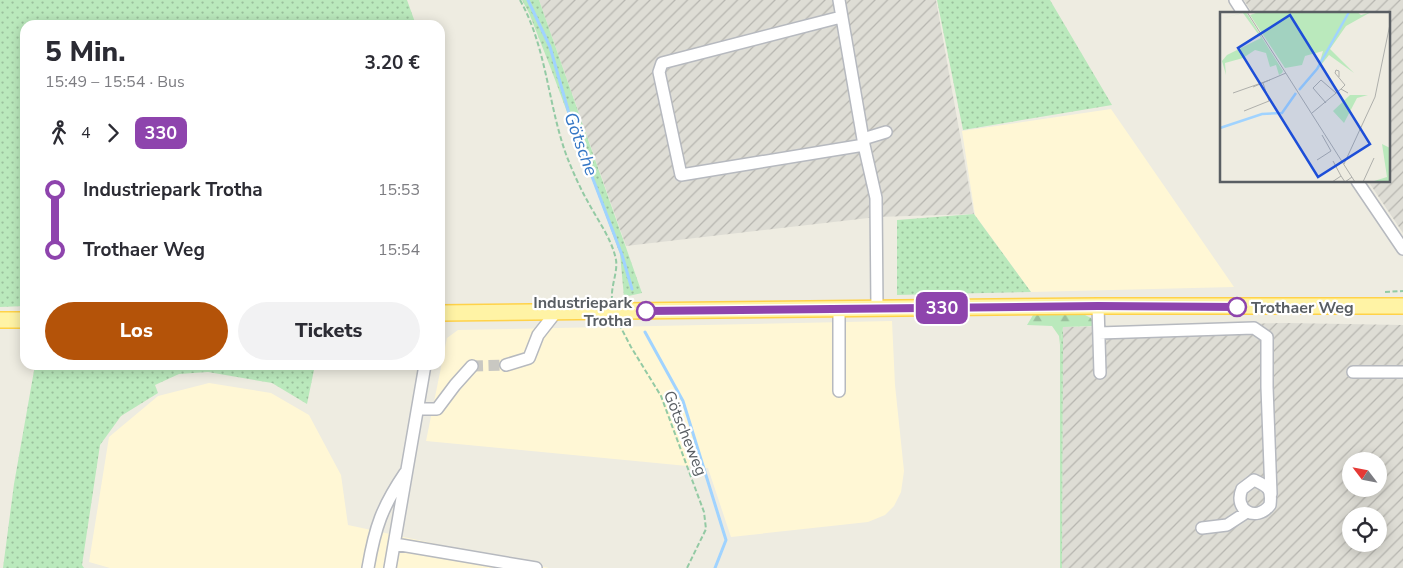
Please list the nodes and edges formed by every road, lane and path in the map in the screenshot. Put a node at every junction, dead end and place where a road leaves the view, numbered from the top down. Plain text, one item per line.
1 (520, 0) edge
2 (839, 0) edge
3 (1235, 0) edge
4 (1243, 12) edge
5 (842, 17) junction
6 (886, 132) dead end
7 (863, 142) junction
8 (1358, 182) edge
9 (1403, 249) edge
10 (1098, 306) junction
11 (1403, 306) edge
12 (612, 307) junction
13 (877, 308) junction
14 (839, 309) junction
15 (556, 312) junction
16 (445, 314) edge
17 (0, 320) edge
18 (20, 320) edge
19 (1099, 333) junction
20 (506, 365) tunnel mouth
21 (472, 366) dead end
22 (424, 370) edge
23 (1353, 372) dead end
24 (1403, 372) edge
25 (1100, 373) dead end
26 (839, 391) dead end
27 (418, 409) junction
28 (408, 469) junction
29 (1271, 494) junction
30 (1247, 512) junction
31 (1202, 528) dead end
32 (395, 544) junction
33 (368, 568) edge
34 (390, 568) edge
35 (536, 568) edge
36 (687, 568) edge

1 - 12 path
2 - 5 street
3 - 4 street
5 - 7 street
5 - 7 street
6 - 7 street
7 - 13 street
8 - 9 street
10 - 11 main road
10 - 13 main road
10 - 19 street
12 - 14 main road
12 - 15 main road
12 - 36 path, Götscheweg
13 - 14 main road
14 - 26 street
15 - 16 main road
15 - 20 street
17 - 18 main road
19 - 25 street
19 - 29 street
21 - 27 street
22 - 27 street
23 - 24 street
27 - 28 street
28 - 32 street
28 - 33 street
29 - 30 street
29 - 30 street
30 - 31 street
32 - 34 street
32 - 35 street

